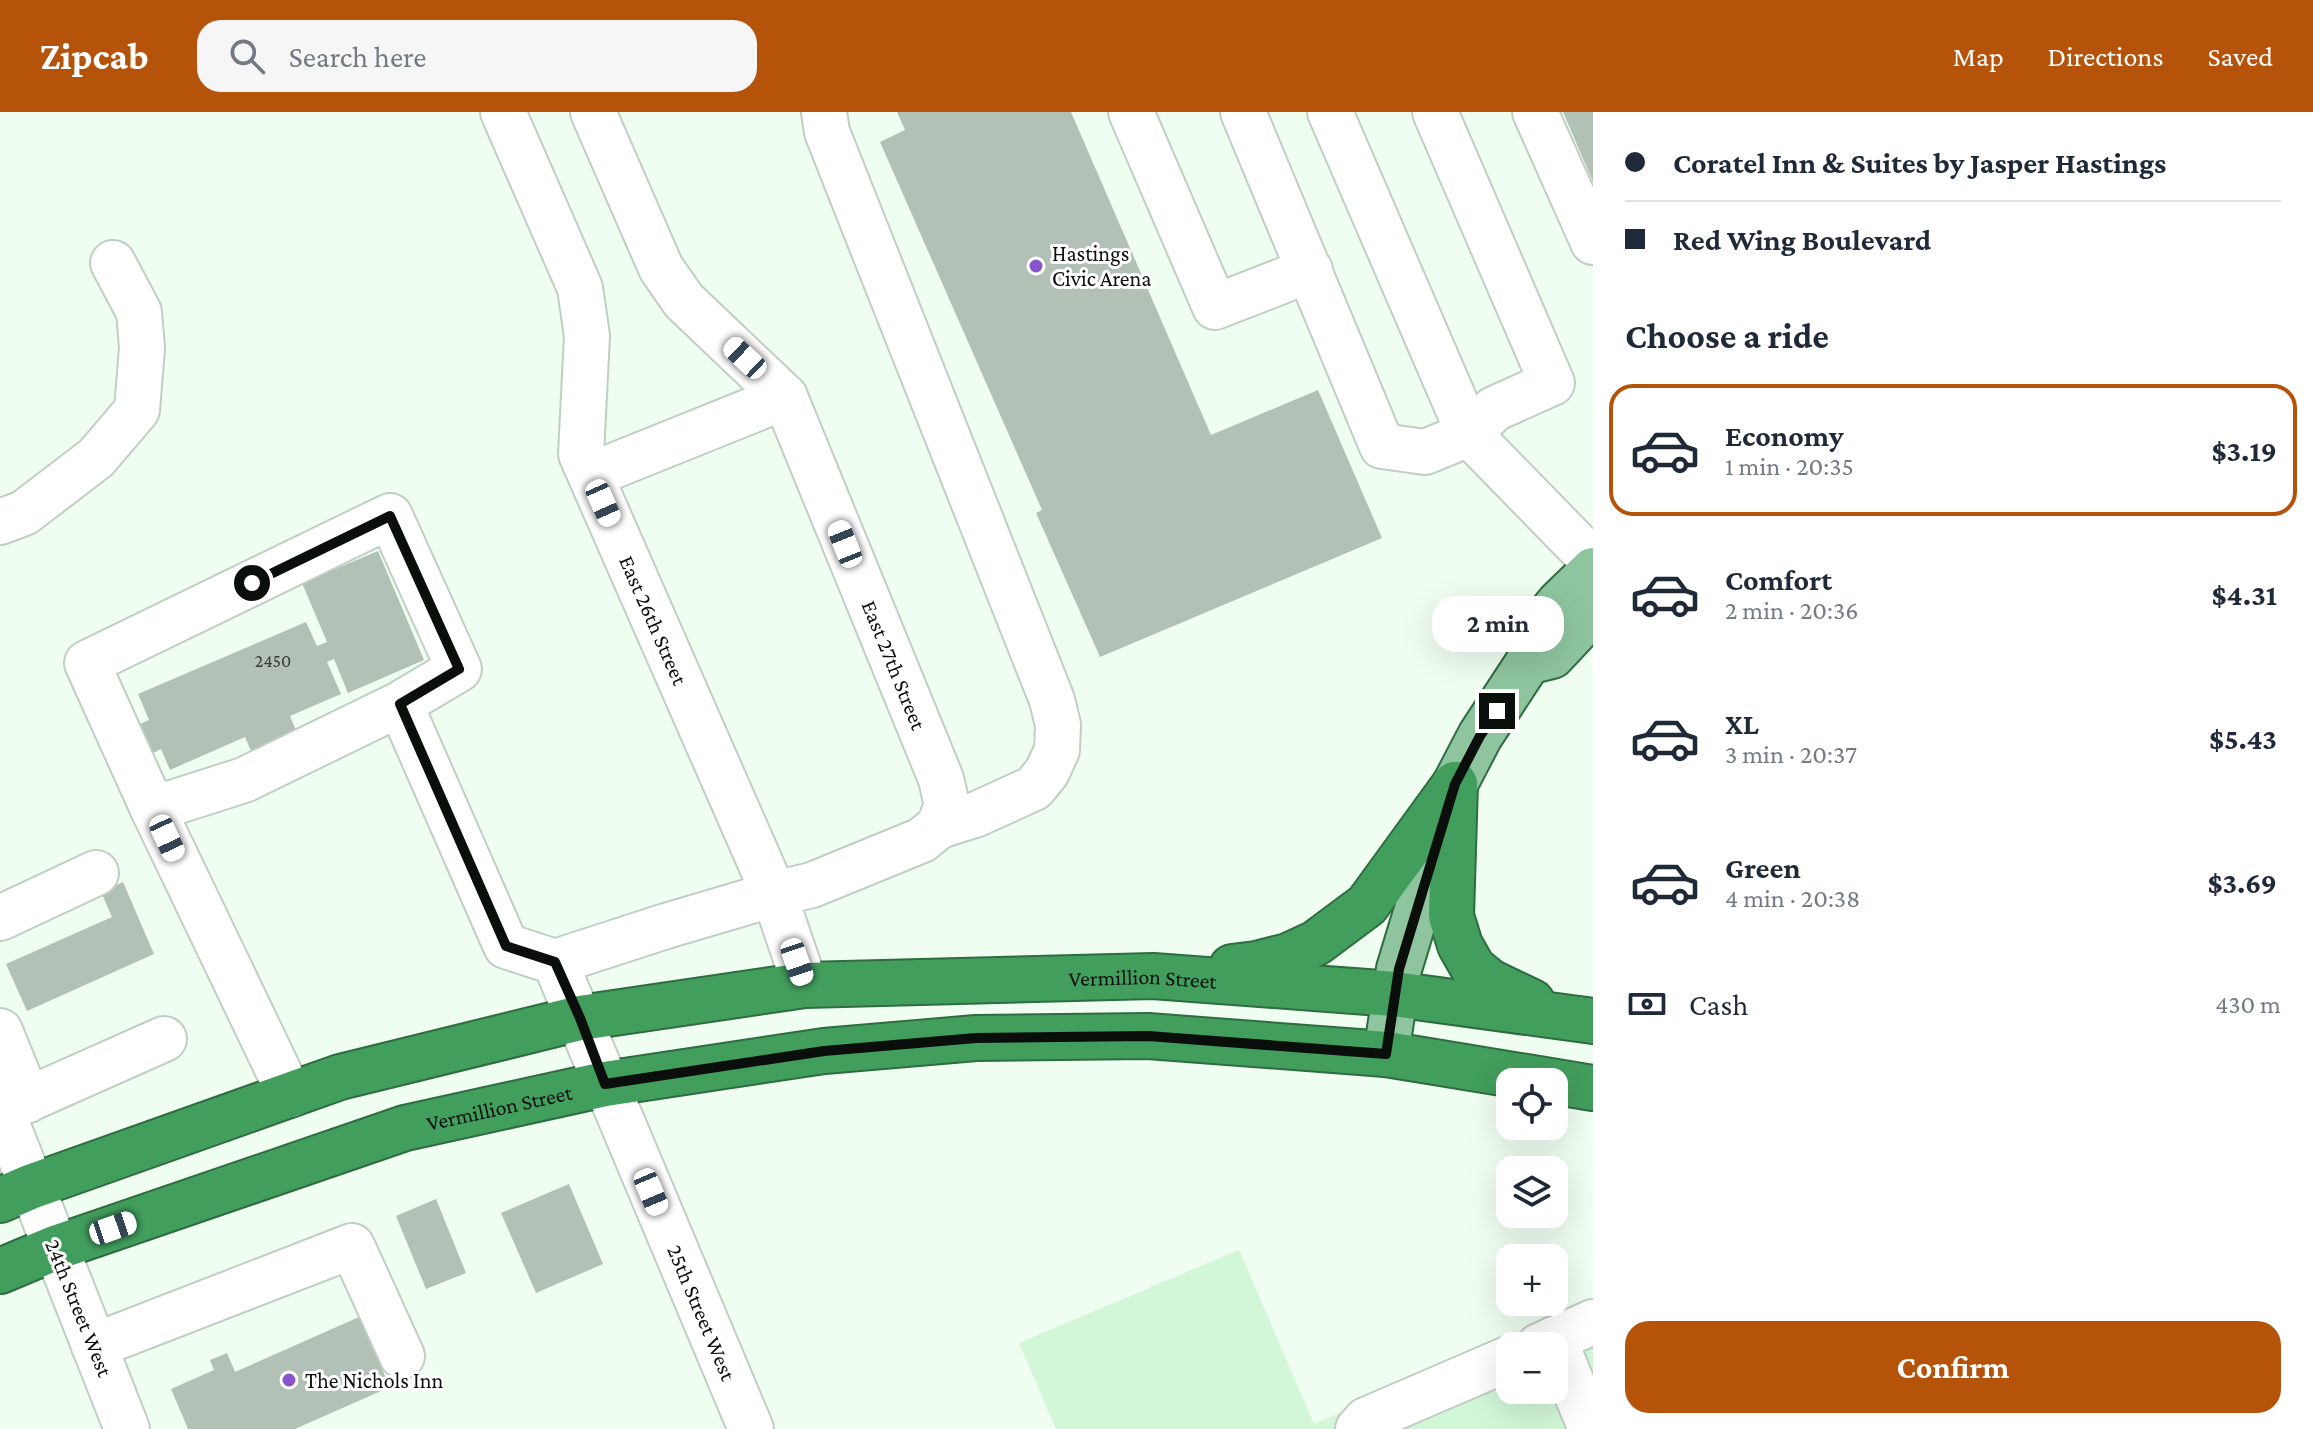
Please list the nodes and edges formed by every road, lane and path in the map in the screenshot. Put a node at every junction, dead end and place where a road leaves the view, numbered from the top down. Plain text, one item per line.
1 (503, 112) edge
2 (593, 112) edge
3 (824, 112) edge
4 (1131, 112) edge
5 (1243, 112) edge
6 (1330, 112) edge
7 (1435, 112) edge
8 (1535, 112) edge
9 (1593, 242) edge
10 (113, 263) dead end
11 (1310, 270) junction
12 (785, 397) junction
13 (1469, 434) junction
14 (591, 475) junction
15 (0, 522) edge
16 (1593, 561) edge
17 (1593, 570) edge
18 (1593, 612) edge
19 (1529, 661) junction
20 (400, 704) junction
21 (1455, 784) junction
22 (153, 809) junction
23 (939, 826) junction
24 (96, 873) dead end
25 (774, 894) junction
26 (0, 918) edge
27 (555, 962) junction
28 (1153, 976) junction
29 (805, 985) junction
30 (1394, 994) junction
31 (580, 1018) junction
32 (1585, 1020) edge
33 (0, 1031) edge
34 (164, 1039) dead end
35 (1386, 1054) junction
36 (605, 1084) junction
37 (1593, 1088) edge
38 (290, 1095) junction
39 (10, 1108) edge
40 (15, 1193) edge
41 (55, 1248) junction
42 (0, 1271) edge
43 (1593, 1322) edge
44 (1568, 1333) edge
45 (94, 1346) junction
46 (402, 1356) dead end
47 (1496, 1364) edge
48 (1568, 1385) edge
49 (127, 1429) edge
50 (751, 1429) edge
51 (1358, 1429) edge
52 (1591, 1429) edge

1 - 14 street, East 26th Street
2 - 12 street, East 27th Street
3 - 23 street
4 - 11 street
5 - 11 street
6 - 13 street
7 - 13 street
8 - 9 street
10 - 15 street
11 - 13 street
12 - 14 street
12 - 23 street, East 27th Street
13 - 16 street
14 - 25 street, East 26th Street
17 - 19 main road
18 - 19 main road
19 - 21 main road
20 - 22 street
20 - 22 street
20 - 27 street
21 - 28 highway
21 - 30 main road
21 - 32 highway
22 - 38 street
23 - 25 street
24 - 26 street
25 - 27 street
25 - 29 street, East 26th Street
27 - 31 street, 25th Street West
28 - 29 highway, Vermillion Street
28 - 30 highway, Vermillion Street
29 - 31 highway, Vermillion Street
30 - 32 highway, Vermillion Street
30 - 35 main road
31 - 36 street, 25th Street West
31 - 38 highway, Vermillion Street
33 - 39 street, 24th Street West
34 - 39 street
35 - 36 highway, Vermillion Street
35 - 37 highway, Vermillion Street
36 - 41 highway, Vermillion Street
36 - 50 street, 25th Street West
38 - 40 highway, Vermillion Street
39 - 40 street, 24th Street West
40 - 41 street, 24th Street West
41 - 42 highway, Vermillion Street
41 - 45 street, 24th Street West
43 - 44 street
45 - 46 street
45 - 49 street, 24th Street West
47 - 51 street
48 - 52 street

